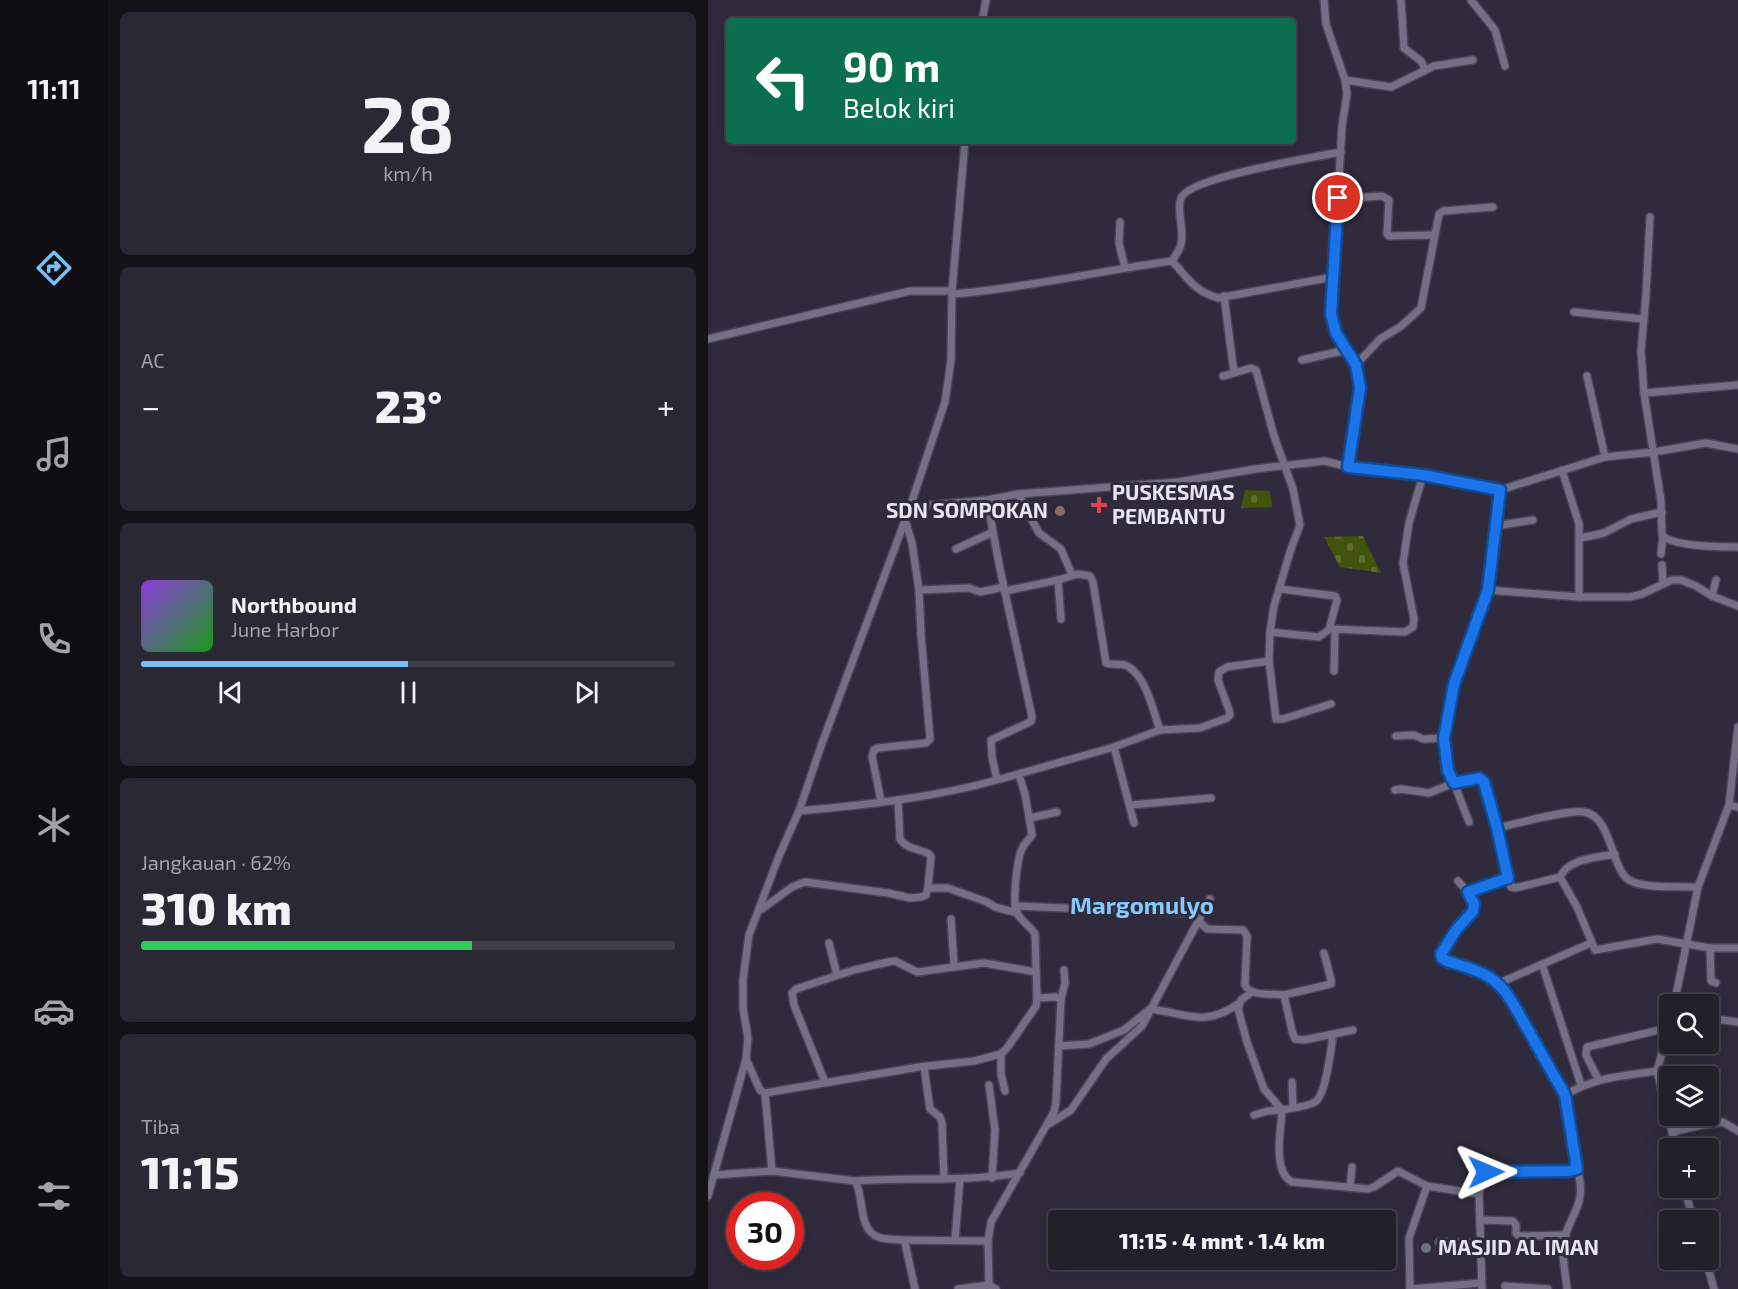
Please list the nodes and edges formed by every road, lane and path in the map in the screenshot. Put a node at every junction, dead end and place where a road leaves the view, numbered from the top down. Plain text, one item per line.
1 (986, 0) edge
2 (1324, 0) edge
3 (1401, 0) edge
4 (1471, 0) edge
5 (983, 18) edge
6 (1473, 60) dead end
7 (1505, 66) dead end
8 (1425, 69) junction
9 (1345, 80) junction
10 (965, 144) edge
11 (1341, 152) junction
12 (1338, 198) junction
13 (1492, 207) dead end
14 (1650, 217) dead end
15 (1120, 222) dead end
16 (1434, 235) junction
17 (1172, 261) junction
18 (1125, 268) junction
19 (1333, 277) junction
20 (952, 292) junction
21 (1224, 297) junction
22 (1574, 312) dead end
23 (1643, 319) junction
24 (708, 339) edge
25 (1346, 350) junction
26 (1302, 360) dead end
27 (1356, 365) junction
28 (1234, 373) junction
29 (1223, 376) dead end
30 (1587, 376) dead end
31 (1738, 385) edge
32 (1644, 393) junction
33 (1738, 449) edge
34 (1654, 452) junction
35 (1605, 457) junction
36 (1286, 466) junction
37 (1348, 467) junction
38 (1562, 470) junction
39 (1423, 475) junction
40 (1500, 490) junction
41 (1018, 494) junction
42 (987, 500) junction
43 (910, 507) junction
44 (1662, 512) junction
45 (904, 520) junction
46 (1533, 520) dead end
47 (1495, 526) junction
48 (993, 532) junction
49 (1663, 537) junction
50 (1580, 538) junction
51 (1738, 547) edge
52 (956, 549) dead end
53 (1661, 554) dead end
54 (1662, 566) dead end
55 (1072, 575) junction
56 (1058, 580) junction
57 (1716, 580) dead end
58 (1663, 583) junction
59 (1005, 589) junction
60 (1280, 589) junction
61 (920, 590) junction
62 (1488, 590) junction
63 (1712, 596) junction
64 (1579, 597) junction
65 (1738, 606) edge
66 (1061, 619) dead end
67 (1333, 629) junction
68 (1270, 632) junction
69 (1269, 661) junction
70 (1334, 671) dead end
71 (1331, 704) dead end
72 (1738, 727) edge
73 (1160, 730) junction
74 (1396, 736) dead end
75 (1444, 738) junction
76 (1114, 747) junction
77 (1018, 775) junction
78 (997, 780) junction
79 (1454, 783) junction
80 (1395, 790) dead end
81 (1211, 798) dead end
82 (898, 800) junction
83 (881, 801) junction
84 (1130, 805) junction
85 (1729, 805) junction
86 (1738, 807) edge
87 (799, 811) junction
88 (1057, 812) dead end
89 (1030, 818) junction
90 (1469, 822) dead end
91 (1134, 823) dead end
92 (1497, 828) junction
93 (1615, 854) junction
94 (1560, 877) junction
95 (1508, 878) junction
96 (1458, 881) dead end
97 (1698, 887) junction
98 (928, 888) junction
99 (1468, 892) junction
100 (1210, 899) dead end
101 (1016, 909) junction
102 (760, 911) junction
103 (951, 919) dead end
104 (1198, 921) junction
105 (829, 943) dead end
106 (1591, 943) junction
107 (1688, 945) junction
108 (1710, 948) junction
109 (1738, 948) edge
110 (1324, 953) dead end
111 (1542, 964) junction
112 (954, 965) junction
113 (1064, 970) dead end
114 (1036, 972) junction
115 (837, 975) junction
116 (1498, 983) junction
117 (1716, 983) dead end
118 (1252, 993) junction
119 (1677, 994) edge
120 (1284, 995) junction
121 (1037, 998) junction
122 (1061, 999) junction
123 (1238, 1004) junction
124 (1153, 1009) junction
125 (1719, 1019) edge
126 (1738, 1022) edge
127 (1659, 1029) edge
128 (1353, 1030) dead end
129 (1332, 1035) junction
130 (1059, 1046) junction
131 (1001, 1054) junction
132 (1662, 1054) edge
133 (746, 1059) junction
134 (924, 1066) junction
135 (1657, 1071) junction
136 (1598, 1079) junction
137 (825, 1082) junction
138 (1292, 1082) dead end
139 (989, 1085) dead end
140 (1581, 1085) junction
141 (1005, 1091) dead end
142 (765, 1093) junction
143 (1565, 1095) junction
144 (1293, 1108) junction
145 (1282, 1110) junction
146 (1254, 1115) dead end
147 (1049, 1124) junction
148 (1738, 1131) edge
149 (1672, 1132) junction
150 (1673, 1138) edge
151 (1352, 1167) dead end
152 (1577, 1169) junction
153 (772, 1171) junction
154 (1020, 1173) junction
155 (714, 1175) junction
156 (992, 1178) junction
157 (944, 1179) junction
158 (960, 1179) junction
159 (855, 1181) junction
160 (1427, 1186) junction
161 (1350, 1187) junction
162 (1479, 1194) junction
163 (708, 1196) edge
164 (1480, 1220) junction
165 (1566, 1234) junction
166 (902, 1240) junction
167 (955, 1240) junction
168 (988, 1241) junction
169 (1439, 1242) dead end
170 (1480, 1243) junction
171 (1709, 1270) edge
172 (1482, 1286) edge
173 (1505, 1286) dead end
174 (993, 1287) edge
175 (915, 1289) edge
176 (958, 1289) edge
177 (1410, 1289) edge
178 (1548, 1289) edge
179 (1568, 1289) edge
180 (1714, 1289) edge

1 - 5 street
2 - 9 street
3 - 8 street
4 - 7 street
6 - 8 street
8 - 9 street
9 - 11 street
10 - 20 street
11 - 12 street
11 - 17 street
12 - 16 street
12 - 19 street
13 - 16 street
14 - 23 street
15 - 18 street
16 - 27 street
17 - 18 street
17 - 21 street
18 - 20 street
19 - 21 street
19 - 25 street
20 - 24 street
20 - 43 street
21 - 28 street
22 - 23 street
23 - 32 street
25 - 26 street
25 - 27 street
27 - 37 street
28 - 29 street
28 - 36 street
30 - 35 street
31 - 32 street
32 - 34 street
33 - 34 street
34 - 35 street
34 - 44 street
35 - 38 street
36 - 37 street
36 - 41 street
36 - 60 street
37 - 39 street
38 - 40 street
38 - 50 street
39 - 40 street
39 - 67 street
40 - 47 street
41 - 42 street
41 - 55 street
42 - 43 street
42 - 48 street
43 - 45 street
44 - 49 street
44 - 50 street
45 - 61 street
45 - 87 street
46 - 47 street
47 - 62 street
48 - 52 street
48 - 59 street
49 - 51 street
49 - 53 street
50 - 64 street
54 - 58 street
55 - 56 street
55 - 73 street
56 - 59 street
56 - 66 street
57 - 63 street
58 - 63 street
58 - 64 street
59 - 61 street
59 - 78 street
60 - 67 street
60 - 68 street
61 - 83 street
62 - 64 street
62 - 75 street
63 - 65 street
67 - 68 street
67 - 70 street
68 - 69 street
69 - 71 street
69 - 73 street
72 - 85 street
73 - 76 street
74 - 75 street
75 - 79 street
76 - 77 street
76 - 84 street
77 - 78 street
77 - 89 street
78 - 82 street
79 - 80 street
79 - 90 street
79 - 92 street
81 - 84 street
82 - 83 street
82 - 98 street
83 - 87 street
84 - 91 street
85 - 86 street
85 - 97 street
87 - 102 street
88 - 89 street
89 - 101 street
92 - 93 street
92 - 95 street
93 - 94 street
93 - 97 street
94 - 95 street
94 - 106 street
95 - 99 street
96 - 99 street
97 - 107 street
98 - 101 street
98 - 102 street
99 - 116 street
100 - 104 street
101 - 104 street
101 - 114 street
102 - 133 street
103 - 112 street
104 - 118 street
104 - 124 street
105 - 115 street
106 - 107 street
106 - 111 street
107 - 108 street
107 - 119 street
108 - 109 street
108 - 117 street
110 - 120 street
111 - 116 street
111 - 140 street
112 - 114 street
112 - 115 street
113 - 122 street
114 - 121 street
115 - 137 street
116 - 143 street
118 - 120 street
118 - 123 street
120 - 129 street
121 - 122 street
121 - 131 street
122 - 130 street
123 - 124 street
123 - 145 street
124 - 130 street
124 - 147 street
125 - 126 street
127 - 136 street
128 - 129 street
129 - 144 street
130 - 147 street
131 - 134 street
131 - 141 street
132 - 135 street
133 - 142 street
133 - 155 street
134 - 137 street
134 - 157 street
135 - 136 street
135 - 149 street
136 - 140 street
137 - 142 street
138 - 144 street
139 - 156 street
140 - 143 street
142 - 153 street
143 - 152 street
144 - 145 street
145 - 146 street
145 - 161 street
147 - 154 street
148 - 149 street
149 - 150 street
151 - 161 street
152 - 162 street
152 - 165 street
153 - 155 street
153 - 159 street
154 - 156 street
154 - 168 street
155 - 163 street
156 - 158 street
157 - 158 street
157 - 159 street
158 - 167 street
159 - 166 street
160 - 161 street
160 - 162 street
160 - 177 street
162 - 164 street
164 - 165 street
164 - 170 street
165 - 179 street
166 - 167 street
166 - 175 street
167 - 168 street
168 - 174 street
169 - 170 street
170 - 172 street
171 - 180 street
172 - 177 street
173 - 178 street
174 - 176 street

